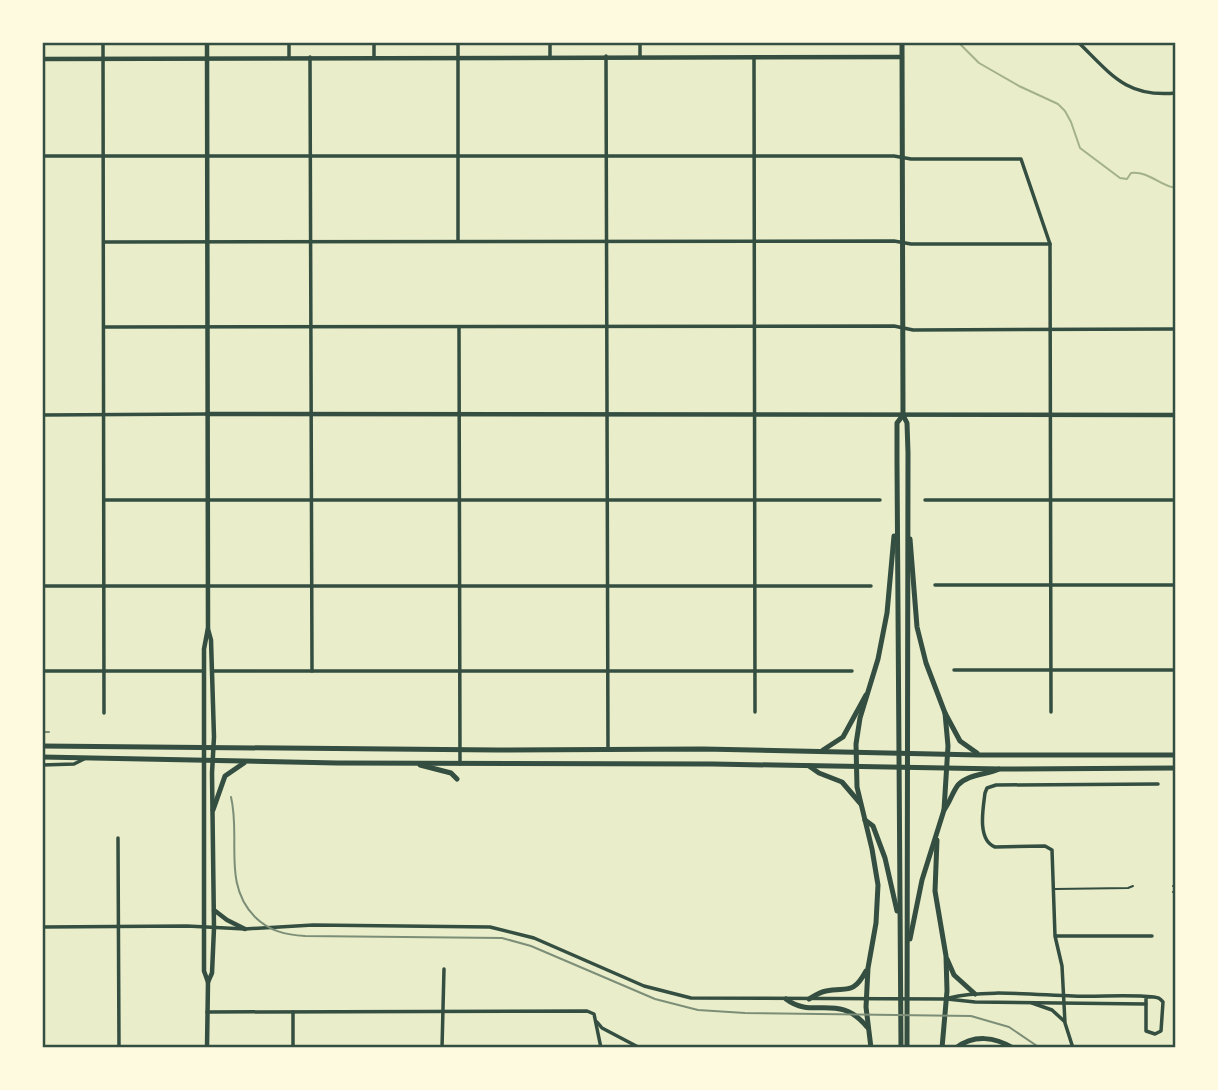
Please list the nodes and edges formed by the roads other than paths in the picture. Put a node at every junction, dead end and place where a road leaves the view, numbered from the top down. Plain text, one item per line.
1 (103, 42) edge
2 (207, 42) edge
3 (289, 42) edge
4 (374, 42) edge
5 (457, 42) edge
6 (550, 42) edge
7 (640, 42) edge
8 (902, 42) edge
9 (1078, 42) edge
10 (550, 56) junction
11 (606, 56) junction
12 (640, 56) junction
13 (207, 57) junction
14 (289, 57) junction
15 (310, 57) junction
16 (374, 57) junction
17 (458, 57) junction
18 (754, 57) junction
19 (902, 57) junction
20 (42, 59) edge
21 (103, 59) junction
22 (1176, 93) edge
23 (42, 156) edge
24 (104, 156) junction
25 (207, 156) junction
26 (310, 156) junction
27 (458, 156) junction
28 (606, 156) junction
29 (754, 156) junction
30 (902, 157) junction
31 (207, 241) junction
32 (311, 241) junction
33 (458, 241) junction
34 (606, 241) junction
35 (755, 241) junction
36 (104, 242) junction
37 (902, 243) junction
38 (1050, 244) junction
39 (311, 326) junction
40 (606, 326) junction
41 (755, 326) junction
42 (103, 327) junction
43 (207, 327) junction
44 (459, 327) junction
45 (902, 327) junction
46 (1050, 330) junction
47 (1176, 330) edge
48 (207, 414) junction
49 (311, 414) junction
50 (459, 414) junction
51 (42, 415) edge
52 (104, 415) junction
53 (607, 415) junction
54 (754, 415) junction
55 (903, 415) junction
56 (1050, 415) junction
57 (1176, 415) edge
58 (104, 500) junction
59 (207, 500) junction
60 (311, 500) junction
61 (459, 500) junction
62 (607, 500) junction
63 (755, 500) junction
64 (880, 500) dead end
65 (925, 500) dead end
66 (1051, 500) junction
67 (1176, 500) edge
68 (897, 515) junction
69 (908, 515) junction
70 (607, 585) junction
71 (935, 585) dead end
72 (1051, 585) junction
73 (1176, 585) edge
74 (42, 586) edge
75 (104, 586) junction
76 (208, 586) junction
77 (312, 586) junction
78 (460, 586) junction
79 (755, 586) junction
80 (871, 586) dead end
81 (208, 628) junction
82 (954, 670) dead end
83 (1051, 670) junction
84 (1176, 670) edge
85 (42, 671) edge
86 (104, 671) junction
87 (204, 671) junction
88 (212, 671) junction
89 (312, 671) junction
90 (460, 671) junction
91 (607, 671) junction
92 (755, 671) junction
93 (852, 671) dead end
94 (866, 695) junction
95 (755, 712) dead end
96 (1051, 712) dead end
97 (104, 713) dead end
98 (945, 713) junction
99 (42, 746) edge
100 (204, 747) junction
101 (214, 748) junction
102 (460, 750) junction
103 (608, 750) junction
104 (822, 750) junction
105 (856, 751) junction
106 (948, 754) junction
107 (979, 755) junction
108 (1176, 755) edge
109 (42, 757) edge
110 (86, 758) junction
111 (204, 762) junction
112 (213, 762) junction
113 (246, 762) junction
114 (417, 764) junction
115 (460, 764) junction
116 (42, 765) edge
117 (809, 766) junction
118 (855, 766) junction
119 (948, 767) junction
120 (1176, 768) edge
121 (1001, 769) junction
122 (457, 779) dead end
123 (1157, 784) dead end
124 (860, 803) junction
125 (213, 810) junction
126 (944, 810) junction
127 (865, 820) junction
128 (937, 833) junction
129 (118, 838) dead end
130 (1133, 886) dead end
131 (1128, 888) junction
132 (1054, 889) junction
133 (1133, 891) dead end
134 (214, 910) junction
135 (899, 914) junction
136 (118, 926) junction
137 (42, 927) edge
138 (205, 927) junction
139 (214, 928) junction
140 (245, 929) junction
141 (1055, 936) junction
142 (1152, 936) dead end
143 (907, 945) junction
144 (946, 956) junction
145 (868, 968) junction
146 (444, 969) dead end
147 (208, 982) junction
148 (975, 994) junction
149 (1063, 995) junction
150 (1146, 997) junction
151 (786, 999) junction
152 (809, 999) junction
153 (866, 999) junction
154 (947, 999) junction
155 (1030, 1002) junction
156 (1063, 1002) junction
157 (1146, 1004) junction
158 (443, 1011) junction
159 (207, 1012) junction
160 (293, 1012) junction
161 (596, 1022) junction
162 (1065, 1023) junction
163 (867, 1027) junction
164 (119, 1048) edge
165 (207, 1048) edge
166 (293, 1048) edge
167 (442, 1048) edge
168 (601, 1048) edge
169 (640, 1048) edge
170 (871, 1048) edge
171 (901, 1048) edge
172 (907, 1048) edge
173 (942, 1048) edge
174 (956, 1048) edge
175 (1013, 1048) edge
176 (1073, 1048) edge

1 - 21 street
2 - 13 street
3 - 14 street
4 - 16 street
5 - 17 street
6 - 10 street
7 - 12 street
8 - 19 main road
9 - 22 street
10 - 11 street
10 - 17 street
11 - 12 street
11 - 28 street
12 - 18 street
13 - 14 street
13 - 21 street
13 - 25 street
14 - 15 street
15 - 16 street
15 - 26 street
16 - 17 street
17 - 27 street
18 - 19 street
18 - 29 street
19 - 30 main road
20 - 21 street
21 - 24 street
23 - 24 street
24 - 25 street
24 - 36 street
25 - 26 street
25 - 31 street
26 - 27 street
26 - 32 street
27 - 28 street
27 - 33 street
28 - 29 street
28 - 34 street
29 - 30 street
29 - 35 street
30 - 37 main road
30 - 38 street
31 - 32 street
31 - 36 street
31 - 43 street
32 - 33 street
32 - 39 street
33 - 34 street
34 - 35 street
34 - 40 street
35 - 37 street
35 - 41 street
36 - 42 street
37 - 38 street
37 - 45 main road
38 - 46 street
39 - 43 street
39 - 44 street
39 - 49 street
40 - 41 street
40 - 44 street
40 - 53 street
41 - 45 street
41 - 54 street
42 - 43 street
42 - 52 street
43 - 48 street
44 - 50 street
45 - 46 street
45 - 55 main road
46 - 47 street
46 - 56 street
48 - 49 street
48 - 52 street
48 - 59 street
49 - 50 street
49 - 60 street
50 - 53 street
50 - 61 street
51 - 52 street
52 - 58 street
53 - 54 street
53 - 62 street
54 - 55 street
54 - 63 street
55 - 56 street
55 - 68 main road
55 - 69 main road
56 - 57 street
56 - 66 street
58 - 59 street
58 - 75 street
59 - 60 street
59 - 76 street
60 - 61 street
60 - 77 street
61 - 62 street
61 - 78 street
62 - 63 street
62 - 70 street
63 - 64 street
63 - 79 street
65 - 66 street
66 - 67 street
66 - 72 street
68 - 94 main road
68 - 135 main road
69 - 98 main road
69 - 143 main road
70 - 78 street
70 - 79 street
70 - 91 street
71 - 72 street
72 - 73 street
72 - 83 street
74 - 75 street
75 - 76 street
75 - 86 street
76 - 77 street
76 - 81 street
77 - 78 street
77 - 89 street
78 - 90 street
79 - 80 street
79 - 92 street
81 - 87 street
81 - 88 street
82 - 83 street
83 - 84 street
83 - 96 street
85 - 86 street
86 - 87 street
86 - 97 street
87 - 100 street
88 - 89 street
88 - 101 street
89 - 90 street
90 - 91 street
90 - 102 street
91 - 92 street
91 - 103 street
92 - 93 street
92 - 95 street
94 - 104 main road
94 - 105 main road
98 - 106 main road
98 - 107 main road
99 - 100 main road
100 - 101 main road
100 - 111 street
101 - 102 main road
101 - 112 street
102 - 103 main road
102 - 115 street
103 - 104 main road
104 - 105 main road
105 - 106 main road
105 - 118 main road
106 - 107 main road
106 - 119 main road
107 - 108 main road
109 - 110 main road
110 - 111 main road
110 - 116 street
111 - 112 main road
111 - 138 street
112 - 113 main road
112 - 125 street
113 - 114 main road
113 - 125 main road
114 - 115 main road
114 - 122 main road
115 - 117 main road
117 - 118 main road
117 - 124 main road
118 - 119 main road
118 - 124 main road
119 - 121 main road
119 - 126 main road
120 - 121 main road
121 - 126 main road
123 - 132 street
124 - 127 main road
125 - 134 street
126 - 128 main road
127 - 135 main road
127 - 145 main road
128 - 143 main road
128 - 144 main road
129 - 136 street
130 - 131 lane
131 - 132 lane
131 - 133 lane
132 - 141 street
134 - 139 street
134 - 140 street
135 - 171 main road
136 - 137 street
136 - 138 street
136 - 164 street
138 - 139 street
138 - 147 street
139 - 140 street
139 - 147 street
140 - 151 street
141 - 142 street
141 - 149 street
143 - 172 main road
144 - 148 main road
144 - 154 main road
145 - 152 main road
145 - 153 main road
146 - 158 street
147 - 159 street
148 - 149 street
148 - 154 street
149 - 150 street
149 - 156 street
150 - 157 street
150 - 157 street
151 - 152 street
151 - 163 main road
152 - 153 street
153 - 154 street
153 - 163 main road
154 - 155 street
154 - 173 main road
155 - 156 street
155 - 162 street
156 - 157 street
156 - 162 street
158 - 160 street
158 - 161 street
158 - 167 street
159 - 160 street
159 - 165 street
160 - 166 street
161 - 168 street
161 - 169 street
162 - 176 street
163 - 170 main road
174 - 175 main road

